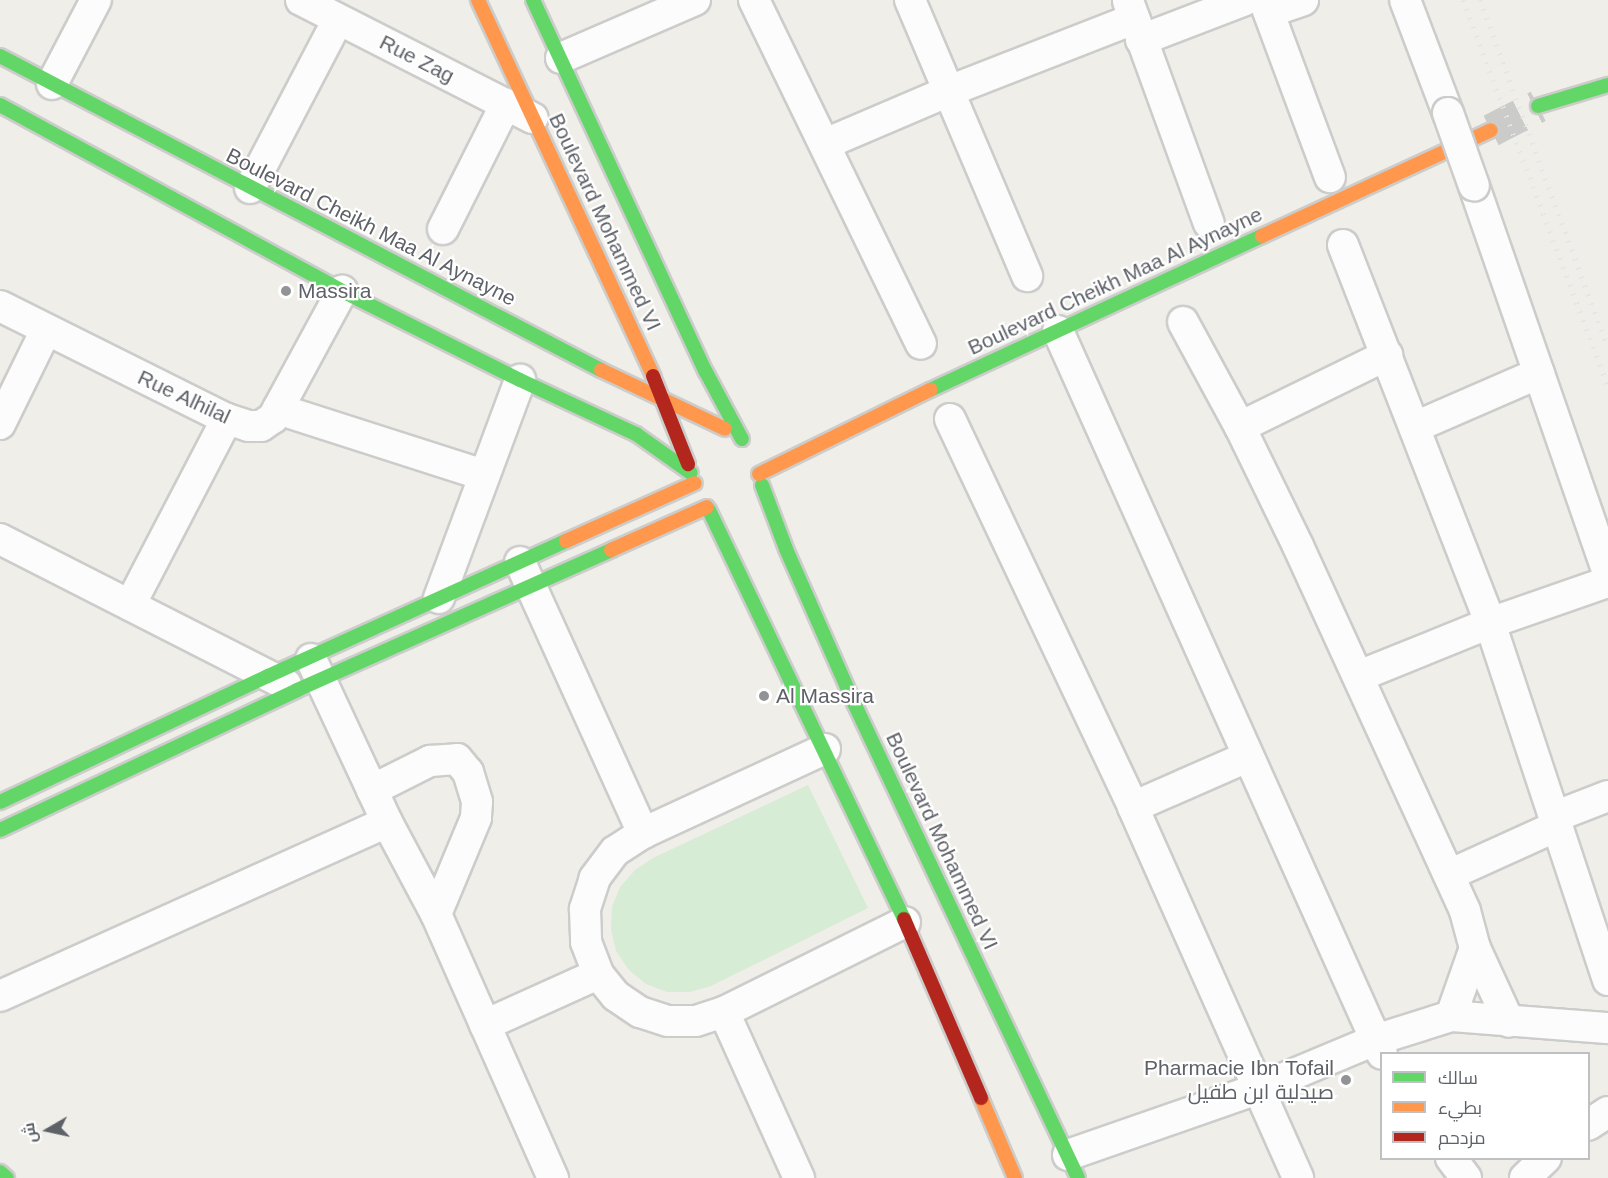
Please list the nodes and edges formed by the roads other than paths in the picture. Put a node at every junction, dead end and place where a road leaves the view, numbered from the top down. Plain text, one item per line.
1 (96, 0) edge
2 (301, 0) edge
3 (478, 0) edge
4 (534, 0) edge
5 (695, 0) edge
6 (754, 0) edge
7 (910, 0) edge
8 (1303, 0) edge
9 (1405, 0) edge
10 (1259, 4) edge
11 (338, 20) junction
12 (1134, 20) edge
13 (0, 56) edge
14 (561, 58) junction
15 (52, 84) junction
16 (1608, 85) edge
17 (949, 91) junction
18 (506, 104) junction
19 (0, 105) edge
20 (1538, 106) tunnel mouth
21 (533, 118) junction
22 (1491, 130) tunnel mouth
23 (825, 144) junction
24 (1330, 177) dead end
25 (250, 188) junction
26 (1209, 223) dead end
27 (443, 229) dead end
28 (1342, 244) dead end
29 (1028, 276) dead end
30 (342, 291) junction
31 (0, 306) edge
32 (1184, 322) dead end
33 (46, 330) junction
34 (1058, 331) junction
35 (921, 344) dead end
36 (1387, 355) junction
37 (1539, 373) junction
38 (520, 381) junction
39 (664, 400) junction
40 (278, 409) junction
41 (226, 419) junction
42 (950, 419) dead end
43 (0, 424) edge
44 (1240, 427) junction
45 (1415, 427) junction
46 (725, 429) junction
47 (744, 443) joint
48 (691, 473) junction
49 (759, 474) junction
50 (484, 476) junction
51 (708, 509) junction
52 (753, 511) dead end
53 (726, 519) dead end
54 (0, 539) edge
55 (525, 574) junction
56 (1608, 574) edge
57 (1608, 582) edge
58 (439, 598) junction
59 (130, 605) junction
60 (1490, 623) junction
61 (268, 676) junction
62 (309, 676) junction
63 (1359, 676) junction
64 (825, 749) junction
65 (1247, 757) junction
66 (372, 790) junction
67 (1608, 796) edge
68 (0, 802) edge
69 (1133, 807) junction
70 (1556, 821) junction
71 (387, 822) junction
72 (0, 830) edge
73 (643, 833) junction
74 (1449, 875) junction
75 (436, 914) junction
76 (905, 922) junction
77 (1475, 948) junction
78 (598, 974) junction
79 (1608, 980) edge
80 (1, 991) edge
81 (724, 1012) junction
82 (1451, 1016) junction
83 (1509, 1022) junction
84 (485, 1025) junction
85 (1608, 1028) edge
86 (1378, 1047) edge
87 (1258, 1089) junction
88 (1608, 1112) edge
89 (1590, 1124) edge
90 (1452, 1160) edge
91 (1544, 1160) edge
92 (1073, 1166) edge
93 (0, 1172) edge
94 (1009, 1173) edge
95 (7, 1178) edge
96 (553, 1178) edge
97 (799, 1178) edge
98 (1298, 1178) edge
99 (1466, 1178) edge
100 (1525, 1178) edge

1 - 15 street
2 - 11 street, Rue Zag
3 - 21 main road, Boulevard Mohammed VI
4 - 14 main road, Boulevard Mohammed VI
5 - 14 street
6 - 23 street
7 - 17 street
8 - 10 street
9 - 37 street, bridge
10 - 12 street
10 - 24 street
11 - 18 street, Rue Zag
11 - 25 street
12 - 17 street
12 - 26 street
13 - 15 main road, Boulevard Cheikh Maa Al Aynayne
14 - 47 main road, Boulevard Mohammed VI
15 - 25 main road, Boulevard Cheikh Maa Al Aynayne
16 - 20 main road
17 - 23 street
17 - 29 street
18 - 21 street, Rue Zag
18 - 27 street
19 - 30 main road
21 - 39 main road, Boulevard Mohammed VI
22 - 34 main road, Boulevard Cheikh Maa Al Aynayne
23 - 35 street
25 - 39 main road, Boulevard Cheikh Maa Al Aynayne
28 - 36 street
30 - 38 main road
30 - 40 street, Rue Alhilal
31 - 33 street, Rue Alhilal
32 - 44 street
33 - 41 street, Rue Alhilal
33 - 43 street
34 - 49 main road, Boulevard Cheikh Maa Al Aynayne
34 - 65 street
36 - 44 street
36 - 45 street
37 - 45 street
37 - 56 street
38 - 48 main road
38 - 50 street
39 - 46 main road, Boulevard Cheikh Maa Al Aynayne
39 - 48 main road, Boulevard Mohammed VI
40 - 41 street, Rue Alhilal
40 - 50 street
41 - 59 street
42 - 69 street
44 - 63 street
45 - 60 street
46 - 47 main road, Boulevard Cheikh Maa Al Aynayne
46 - 48 main road
48 - 51 main road, Boulevard Mohammed VI
48 - 55 main road
49 - 52 main road
49 - 92 main road, Boulevard Mohammed VI
50 - 58 street
51 - 53 main road
51 - 55 main road
51 - 64 main road
54 - 59 street
55 - 58 main road
55 - 62 main road
55 - 73 street
57 - 60 street
58 - 62 main road
59 - 61 street
60 - 63 street
60 - 70 street
61 - 62 street
61 - 68 main road
62 - 66 street
62 - 72 main road
63 - 74 street
64 - 73 street
64 - 76 main road
65 - 69 street
65 - 86 street
66 - 71 street
66 - 75 street
67 - 70 street
69 - 87 street
70 - 74 street
70 - 79 street
71 - 75 street
71 - 80 street
73 - 78 street
74 - 77 street
75 - 84 street
76 - 81 street
76 - 94 main road
77 - 82 street
77 - 83 street
78 - 81 street
78 - 84 street
81 - 97 street
82 - 83 street
82 - 86 street
83 - 85 street
84 - 96 street
86 - 87 street
87 - 92 street
87 - 98 street
88 - 89 street
90 - 99 street
91 - 100 street
93 - 95 main road

